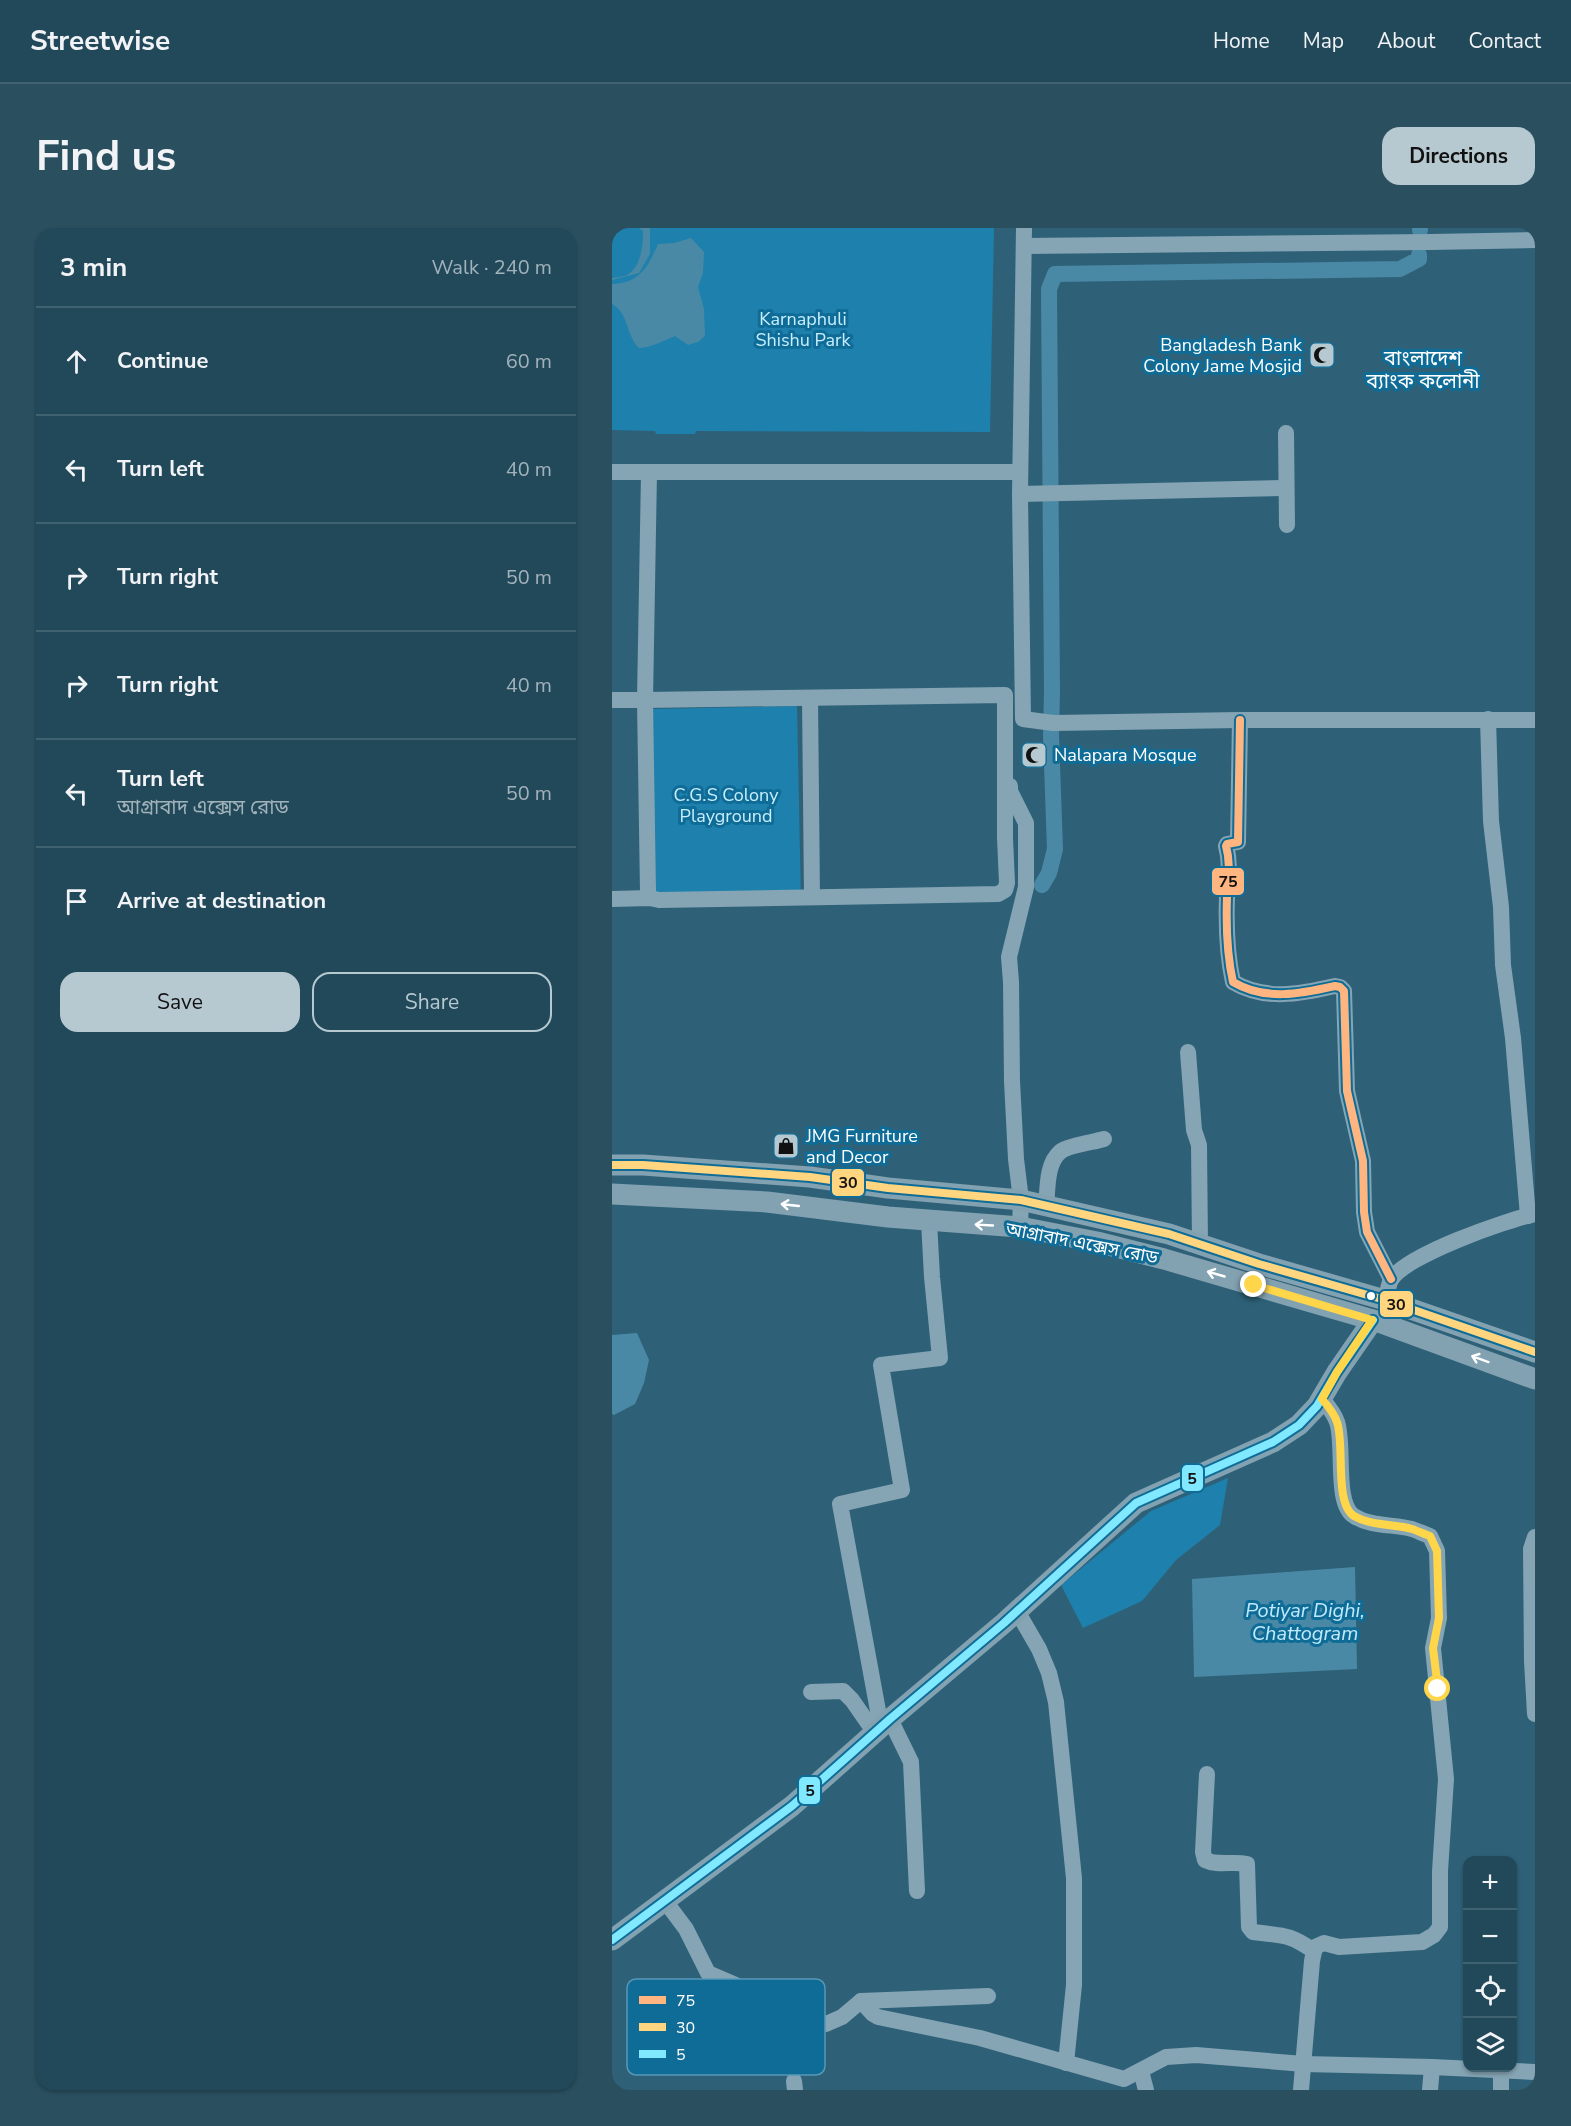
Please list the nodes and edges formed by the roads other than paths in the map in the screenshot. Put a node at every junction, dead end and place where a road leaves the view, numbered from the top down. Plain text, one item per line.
1 (1024, 228) edge
2 (1431, 235) edge
3 (1535, 240) edge
4 (1024, 246) junction
5 (1286, 433) dead end
6 (612, 472) edge
7 (1020, 472) junction
8 (649, 473) junction
9 (1286, 488) junction
10 (1021, 494) junction
11 (1287, 525) dead end
12 (810, 698) junction
13 (612, 700) edge
14 (645, 700) junction
15 (1488, 719) junction
16 (1026, 720) junction
17 (1240, 720) junction
18 (1535, 720) edge
19 (812, 897) junction
20 (650, 898) junction
21 (612, 899) edge
22 (1188, 1052) dead end
23 (1104, 1139) dead end
24 (612, 1165) edge
25 (612, 1194) edge
26 (1021, 1200) junction
27 (1046, 1206) junction
28 (1531, 1215) edge
29 (929, 1221) junction
30 (1020, 1227) junction
31 (1200, 1244) junction
32 (1391, 1279) junction
33 (1385, 1300) junction
34 (1372, 1320) junction
35 (1535, 1353) edge
36 (1535, 1378) edge
37 (1322, 1399) junction
38 (1535, 1537) edge
39 (1017, 1611) junction
40 (812, 1692) dead end
41 (1535, 1714) edge
42 (882, 1727) junction
43 (1207, 1774) dead end
44 (917, 1891) dead end
45 (664, 1901) junction
46 (612, 1940) edge
47 (1314, 1951) junction
48 (722, 1979) edge
49 (988, 1996) dead end
50 (861, 2001) junction
51 (825, 2024) edge
52 (1066, 2063) junction
53 (1304, 2064) junction
54 (1431, 2067) junction
55 (1463, 2069) edge
56 (1141, 2071) junction
57 (1517, 2071) edge
58 (1501, 2072) edge
59 (1535, 2072) edge
60 (1146, 2090) edge
61 (1301, 2090) edge
62 (1430, 2090) edge
63 (1501, 2090) edge

1 - 4 street
2 - 3 street
2 - 4 street
4 - 7 street
5 - 9 street
6 - 8 street
7 - 8 street
7 - 10 street
8 - 14 street
9 - 10 street
9 - 11 street
10 - 16 street
12 - 14 street
12 - 19 street
12 - 19 street
13 - 14 street
14 - 20 street
15 - 17 street
15 - 18 street
15 - 28 street
16 - 17 street
16 - 26 street
17 - 32 street
19 - 20 street
20 - 21 street
22 - 31 street
23 - 27 street
24 - 26 main road, আগ্রাবাদ এক্সেস রোড
29 -> 25 main road, আগ্রাবাদ এক্সেস রোড
26 - 27 main road, আগ্রাবাদ এক্সেস রোড
26 - 30 street
27 - 31 main road, আগ্রাবাদ এক্সেস রোড
28 - 32 street
30 -> 29 main road, আগ্রাবাদ এক্সেস রোড
29 - 42 street
34 -> 30 main road, আগ্রাবাদ এক্সেস রোড
31 - 33 main road, আগ্রাবাদ এক্সেস রোড
32 - 33 street
33 - 35 main road, আগ্রাবাদ এক্সেস রোড
36 -> 34 main road, আগ্রাবাদ এক্সেস রোড
34 - 37 main road
37 - 39 main road
37 - 47 street
38 - 41 street
39 - 42 main road
39 - 52 street
40 - 42 street
42 - 44 street
42 - 45 main road
43 - 47 street
45 - 46 main road
45 - 48 street
47 - 53 street
49 - 50 street
50 - 51 street
50 - 52 street
52 - 56 street
53 - 54 street
53 - 56 street
53 - 61 street
54 - 55 street
54 - 62 street
56 - 60 street
57 - 59 street
58 - 63 street

